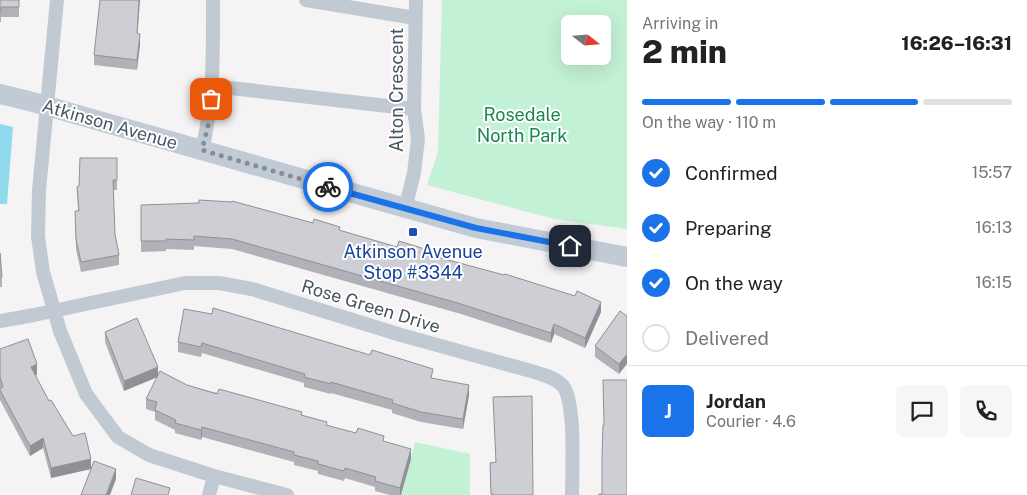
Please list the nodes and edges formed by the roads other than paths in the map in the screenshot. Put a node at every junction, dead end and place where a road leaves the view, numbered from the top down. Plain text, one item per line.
1 (57, 0) edge
2 (213, 0) edge
3 (306, 0) edge
4 (416, 0) edge
5 (415, 18) junction
6 (212, 86) junction
7 (0, 94) edge
8 (48, 107) junction
9 (414, 109) junction
10 (202, 150) junction
11 (405, 209) junction
12 (627, 258) edge
13 (55, 310) junction
14 (0, 321) edge
15 (214, 476) junction
16 (209, 495) edge
17 (287, 495) edge
18 (572, 495) edge

1 - 8 street
2 - 6 street
3 - 5 street
4 - 5 street, Alton Crescent
5 - 9 street, Alton Crescent
6 - 9 street
6 - 10 street
7 - 8 street, Atkinson Avenue
8 - 10 street, Atkinson Avenue
8 - 13 street
9 - 11 street, Alton Crescent
10 - 11 street, Atkinson Avenue
11 - 12 street, Atkinson Avenue
13 - 14 street, Rose Green Drive
13 - 15 street
13 - 18 street, Rose Green Drive
15 - 16 street
15 - 17 street

